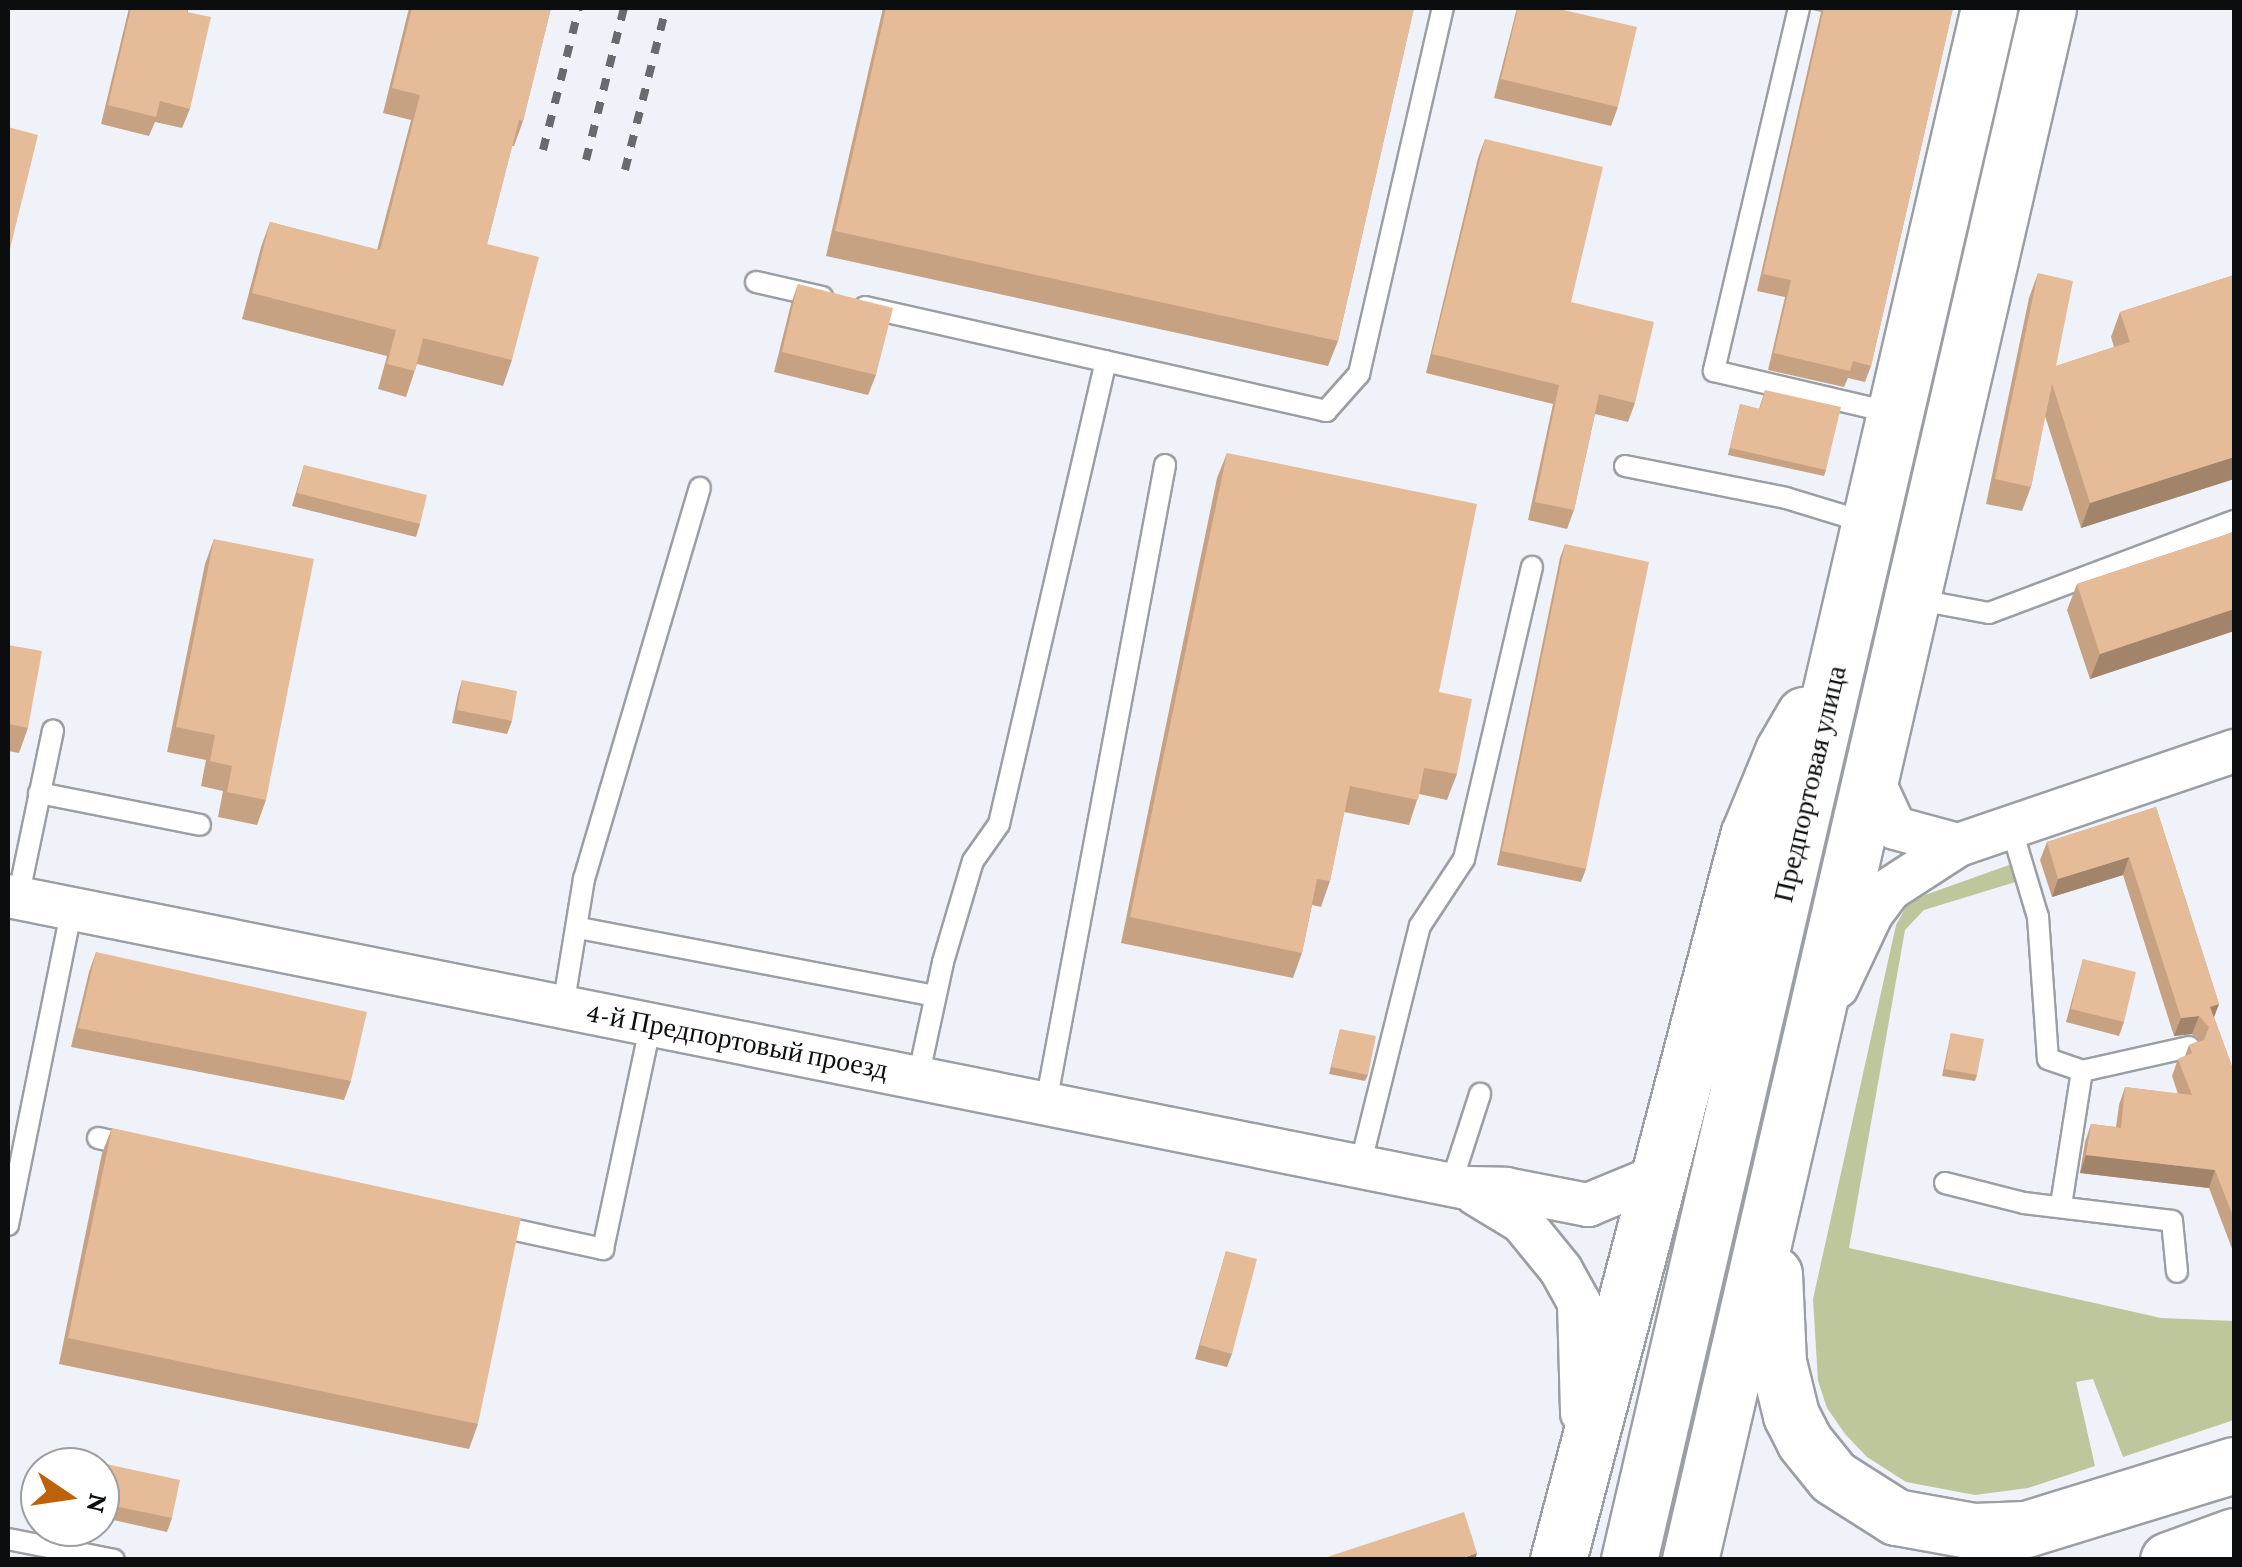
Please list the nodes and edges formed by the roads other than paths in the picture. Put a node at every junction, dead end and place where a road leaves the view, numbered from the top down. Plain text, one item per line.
1 (1443, 8) edge
2 (1799, 8) edge
3 (1989, 8) edge
4 (2048, 8) edge
5 (756, 282) dead end
6 (1106, 361) junction
7 (1895, 414) junction
8 (1165, 465) dead end
9 (1624, 466) dead end
10 (700, 488) dead end
11 (2234, 521) edge
12 (1870, 524) junction
13 (1532, 567) dead end
14 (1912, 598) junction
15 (1840, 652) junction
16 (53, 732) dead end
17 (2234, 751) edge
18 (1871, 776) junction
19 (39, 793) junction
20 (200, 825) dead end
21 (2011, 828) junction
22 (1958, 845) junction
23 (13, 898) edge
24 (72, 909) junction
25 (579, 928) junction
26 (934, 996) junction
27 (563, 1006) junction
28 (651, 1024) junction
29 (1808, 1047) junction
30 (2189, 1047) edge
31 (2082, 1071) junction
32 (918, 1078) junction
33 (1480, 1094) dead end
34 (1046, 1103) junction
35 (98, 1138) dead end
36 (156, 1151) edge
37 (1360, 1166) junction
38 (1658, 1176) junction
39 (1945, 1183) dead end
40 (1459, 1186) junction
41 (2061, 1205) junction
42 (1770, 1211) junction
43 (467, 1219) edge
44 (8, 1225) edge
45 (2177, 1272) dead end
46 (1717, 1440) junction
47 (2234, 1465) edge
48 (1580, 1489) junction
49 (2234, 1536) edge
50 (8, 1539) edge
51 (114, 1560) edge
52 (1558, 1560) edge
53 (1629, 1560) edge
54 (1690, 1560) edge
55 (1717, 1560) edge
56 (2168, 1560) edge

1 - 6 lane
2 - 7 lane
3 - 7 main road, Предпортовая улица
4 - 14 main road, Предпортовая улица
5 - 6 lane
6 - 26 lane
7 - 12 main road, Предпортовая улица
8 - 34 lane
9 - 12 lane
10 - 25 lane
11 - 14 lane
12 - 15 main road, Предпортовая улица
13 - 37 lane
14 - 18 main road, Предпортовая улица
15 - 38 main road
15 - 53 main road, Предпортовая улица
16 - 19 lane
17 - 21 street
18 - 22 street
18 - 29 main road, Предпортовая улица
19 - 20 lane
19 - 23 lane
21 - 22 street
21 - 31 lane
22 - 29 street
23 - 24 street, 4-й Предпортовый проезд
24 - 27 street, 4-й Предпортовый проезд
24 - 44 lane
25 - 26 lane
25 - 27 lane
26 - 32 lane
27 - 28 street, 4-й Предпортовый проезд
28 - 32 street, 4-й Предпортовый проезд
28 - 43 lane
29 - 42 main road, Предпортовая улица
30 - 31 lane
31 - 41 lane
32 - 34 street, 4-й Предпортовый проезд
33 - 40 lane
34 - 37 street, 4-й Предпортовый проезд
35 - 36 lane
37 - 40 street, 4-й Предпортовый проезд
38 - 40 street
38 - 48 main road
39 - 41 lane
40 - 48 street
41 - 45 lane
42 - 46 main road, Предпортовая улица
42 - 47 main road
46 - 54 main road, Предпортовая улица
46 - 55 main road
48 - 52 main road
49 - 56 main road
50 - 51 lane

